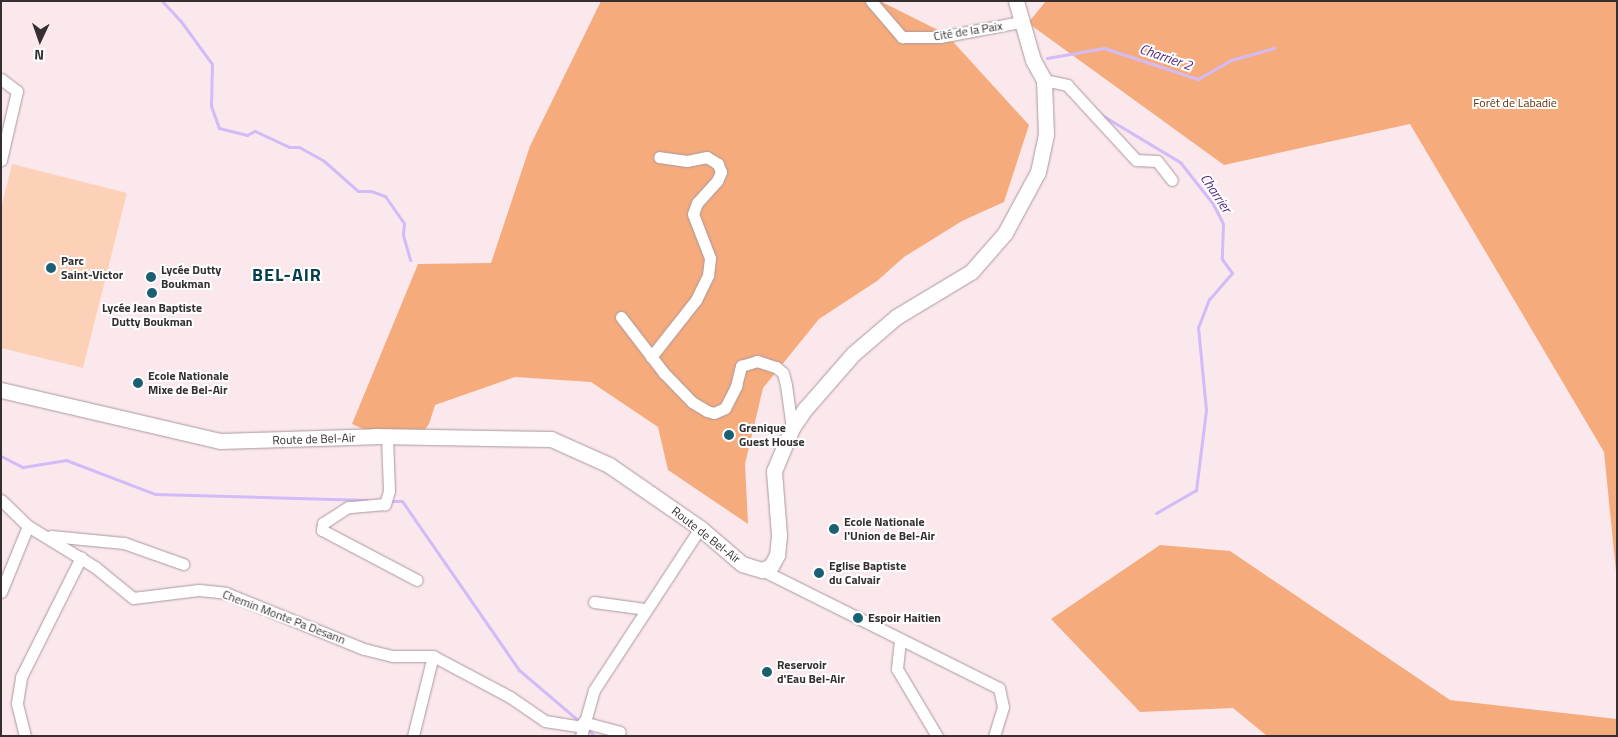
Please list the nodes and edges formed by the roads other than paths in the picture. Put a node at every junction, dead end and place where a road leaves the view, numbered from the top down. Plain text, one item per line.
1 (871, 1) edge
2 (1016, 1) edge
3 (1020, 22) junction
4 (1, 79) edge
5 (1044, 80) junction
6 (659, 157) dead end
7 (1, 160) edge
8 (1172, 180) dead end
9 (621, 317) dead end
10 (651, 357) junction
11 (1, 390) edge
12 (792, 428) junction
13 (387, 436) junction
14 (1, 500) edge
15 (28, 526) junction
16 (700, 528) junction
17 (48, 536) junction
18 (81, 557) junction
19 (183, 564) dead end
20 (762, 570) junction
21 (417, 580) dead end
22 (1, 592) edge
23 (594, 602) dead end
24 (645, 608) junction
25 (900, 640) junction
26 (433, 656) junction
27 (582, 728) edge
28 (620, 732) dead end
29 (25, 736) edge
30 (414, 736) edge
31 (937, 736) edge
32 (994, 736) edge

1 - 3 street, Cité de la Paix
2 - 3 street
3 - 5 street
4 - 7 street
5 - 8 street
5 - 12 street
6 - 10 street
9 - 10 street
10 - 12 street
11 - 13 street, Route de Bel-Air
12 - 20 street
13 - 16 street, Route de Bel-Air
13 - 21 street
14 - 15 street, Chemin Monte Pa Desann
15 - 17 street, Chemin Monte Pa Desann
15 - 22 street
16 - 20 street, Route de Bel-Air
16 - 24 street
17 - 18 street, Chemin Monte Pa Desann
17 - 19 street
18 - 26 street, Chemin Monte Pa Desann
18 - 29 street
20 - 25 street
23 - 24 street
24 - 27 street
25 - 31 street
25 - 32 street
26 - 27 street, Chemin Monte Pa Desann
26 - 30 street
27 - 28 street, Chemin Monte Pa Desann

